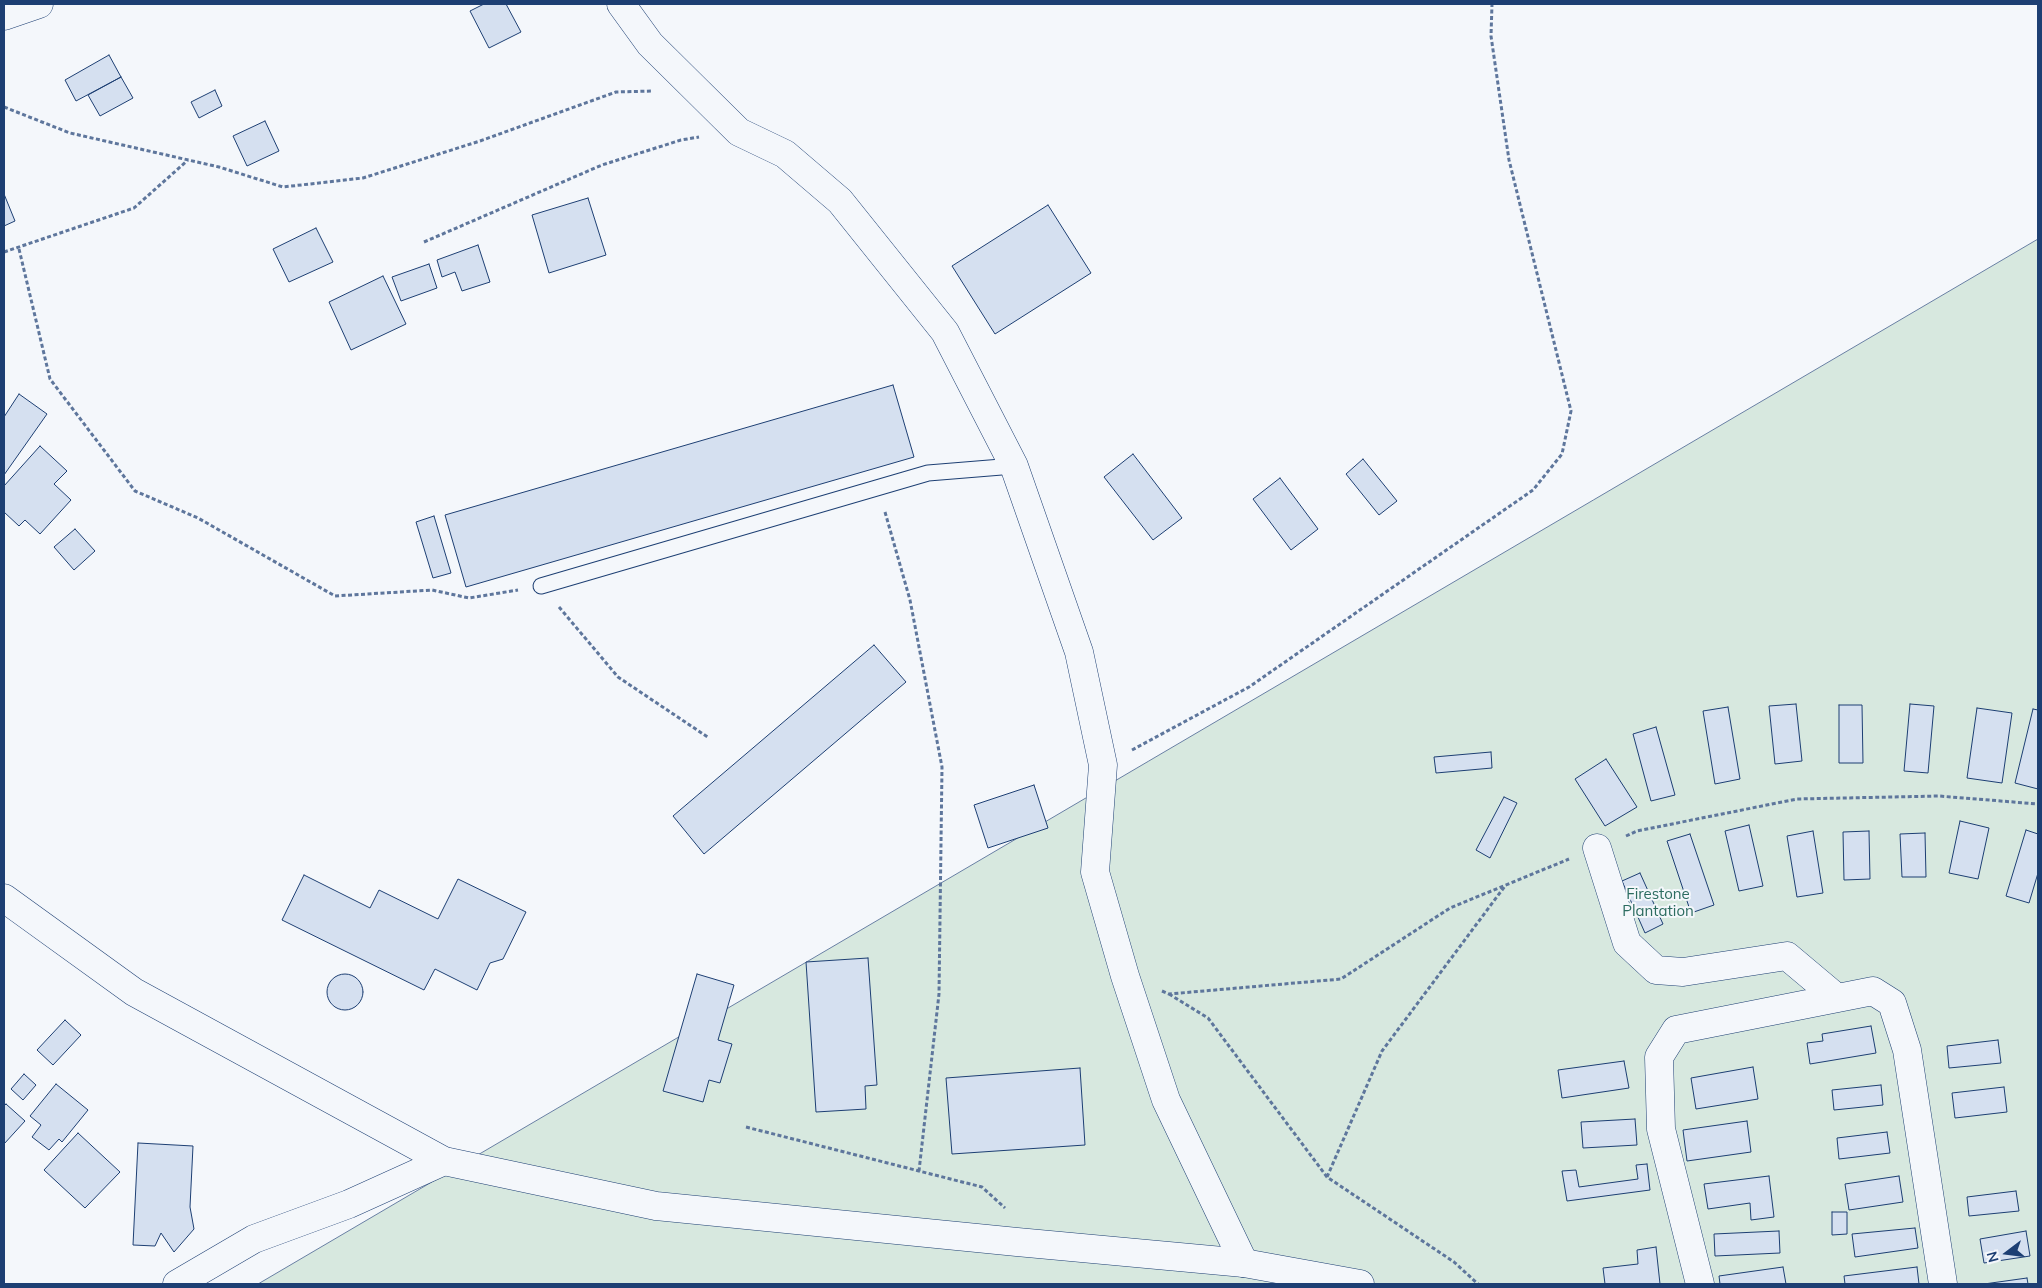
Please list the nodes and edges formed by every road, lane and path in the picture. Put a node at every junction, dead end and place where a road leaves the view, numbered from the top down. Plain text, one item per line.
1 (39, 4) edge
2 (621, 4) edge
3 (1492, 4) edge
4 (4, 16) edge
5 (697, 90) junction
6 (4, 107) edge
7 (739, 132) junction
8 (188, 160) junction
9 (424, 242) dead end
10 (19, 249) junction
11 (4, 252) edge
12 (1014, 466) junction
13 (878, 488) junction
14 (541, 586) junction
15 (709, 738) dead end
16 (1103, 765) junction
17 (1598, 848) dead end
18 (1505, 886) dead end
19 (4, 898) edge
20 (1169, 994) dead end
21 (1837, 998) junction
22 (746, 1128) dead end
23 (444, 1161) junction
24 (919, 1171) junction
25 (1327, 1177) junction
26 (1017, 1242) junction
27 (1244, 1263) junction
28 (177, 1284) edge
29 (1360, 1284) edge
30 (1478, 1284) edge
31 (1700, 1284) edge
32 (1943, 1284) edge

1 - 4 street
2 - 5 street
3 - 16 path
5 - 7 street
5 - 8 path
6 - 8 path
7 - 9 path
7 - 12 street
8 - 10 path
10 - 11 path
10 - 14 path
12 - 13 lane
12 - 16 street
13 - 14 lane
13 - 24 path
14 - 15 path
16 - 27 street
17 - 21 street
18 - 25 path
19 - 23 street
20 - 25 path
21 - 31 street
21 - 32 street
22 - 24 path
23 - 26 street
23 - 28 street
24 - 26 path
25 - 30 path
26 - 27 street
27 - 29 street

